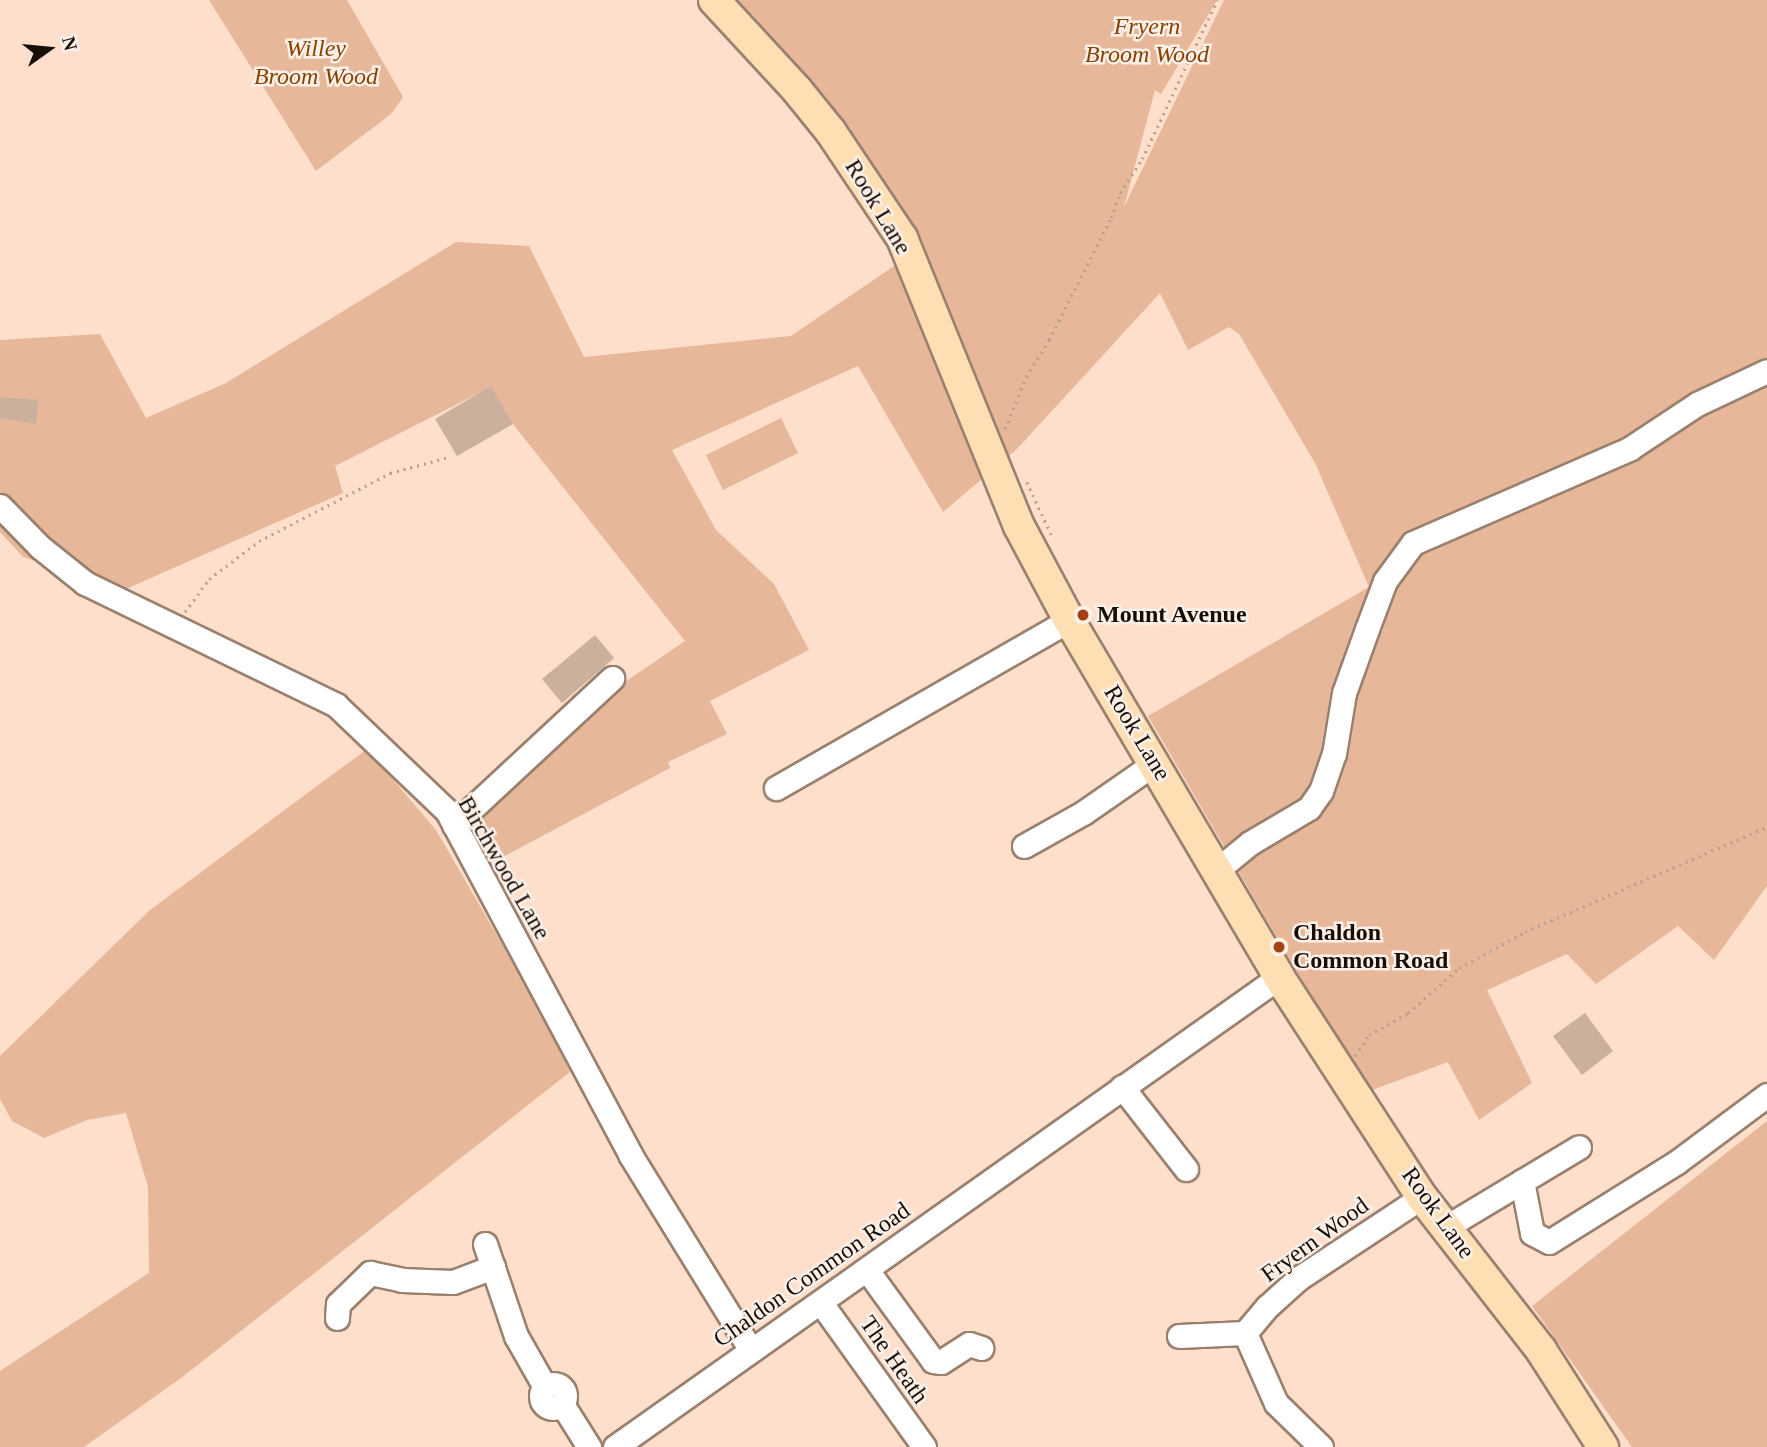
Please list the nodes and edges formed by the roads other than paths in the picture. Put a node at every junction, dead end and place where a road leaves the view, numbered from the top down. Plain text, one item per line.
1 (714, 0) edge
2 (1767, 371) edge
3 (0, 506) edge
4 (1069, 620) junction
5 (612, 678) dead end
6 (1155, 763) junction
7 (776, 788) dead end
8 (454, 825) junction
9 (1024, 846) dead end
10 (1217, 870) junction
11 (1279, 976) junction
12 (1122, 1087) junction
13 (1767, 1095) edge
14 (1579, 1147) dead end
15 (1186, 1169) dead end
16 (1522, 1181) junction
17 (1422, 1197) junction
18 (1446, 1227) junction
19 (485, 1244) dead end
20 (493, 1267) junction
21 (867, 1270) junction
22 (821, 1303) junction
23 (337, 1318) dead end
24 (1245, 1333) junction
25 (1179, 1336) dead end
26 (981, 1348) dead end
27 (751, 1350) junction
28 (589, 1447) edge
29 (615, 1447) edge
30 (924, 1447) edge
31 (1321, 1447) edge
32 (1603, 1447) edge

1 - 4 main road, Rook Lane
2 - 10 street
3 - 8 street, Birchwood Lane
4 - 6 main road, Rook Lane
4 - 7 street
5 - 8 street
6 - 9 street
6 - 10 main road, Rook Lane
8 - 27 street, Birchwood Lane
10 - 11 main road, Rook Lane
11 - 12 street, Chaldon Common Road
11 - 17 main road, Rook Lane
12 - 15 street
12 - 21 street, Chaldon Common Road
13 - 16 street
14 - 16 street
16 - 18 street
17 - 18 main road, Rook Lane
17 - 24 street, Fryern Wood
18 - 32 main road, Rook Lane
19 - 20 street
20 - 23 street
20 - 28 street
21 - 22 street, Chaldon Common Road
21 - 26 street
22 - 27 street, Chaldon Common Road
22 - 30 street, The Heath
24 - 25 street
24 - 31 street
27 - 29 street, Chaldon Common Road

